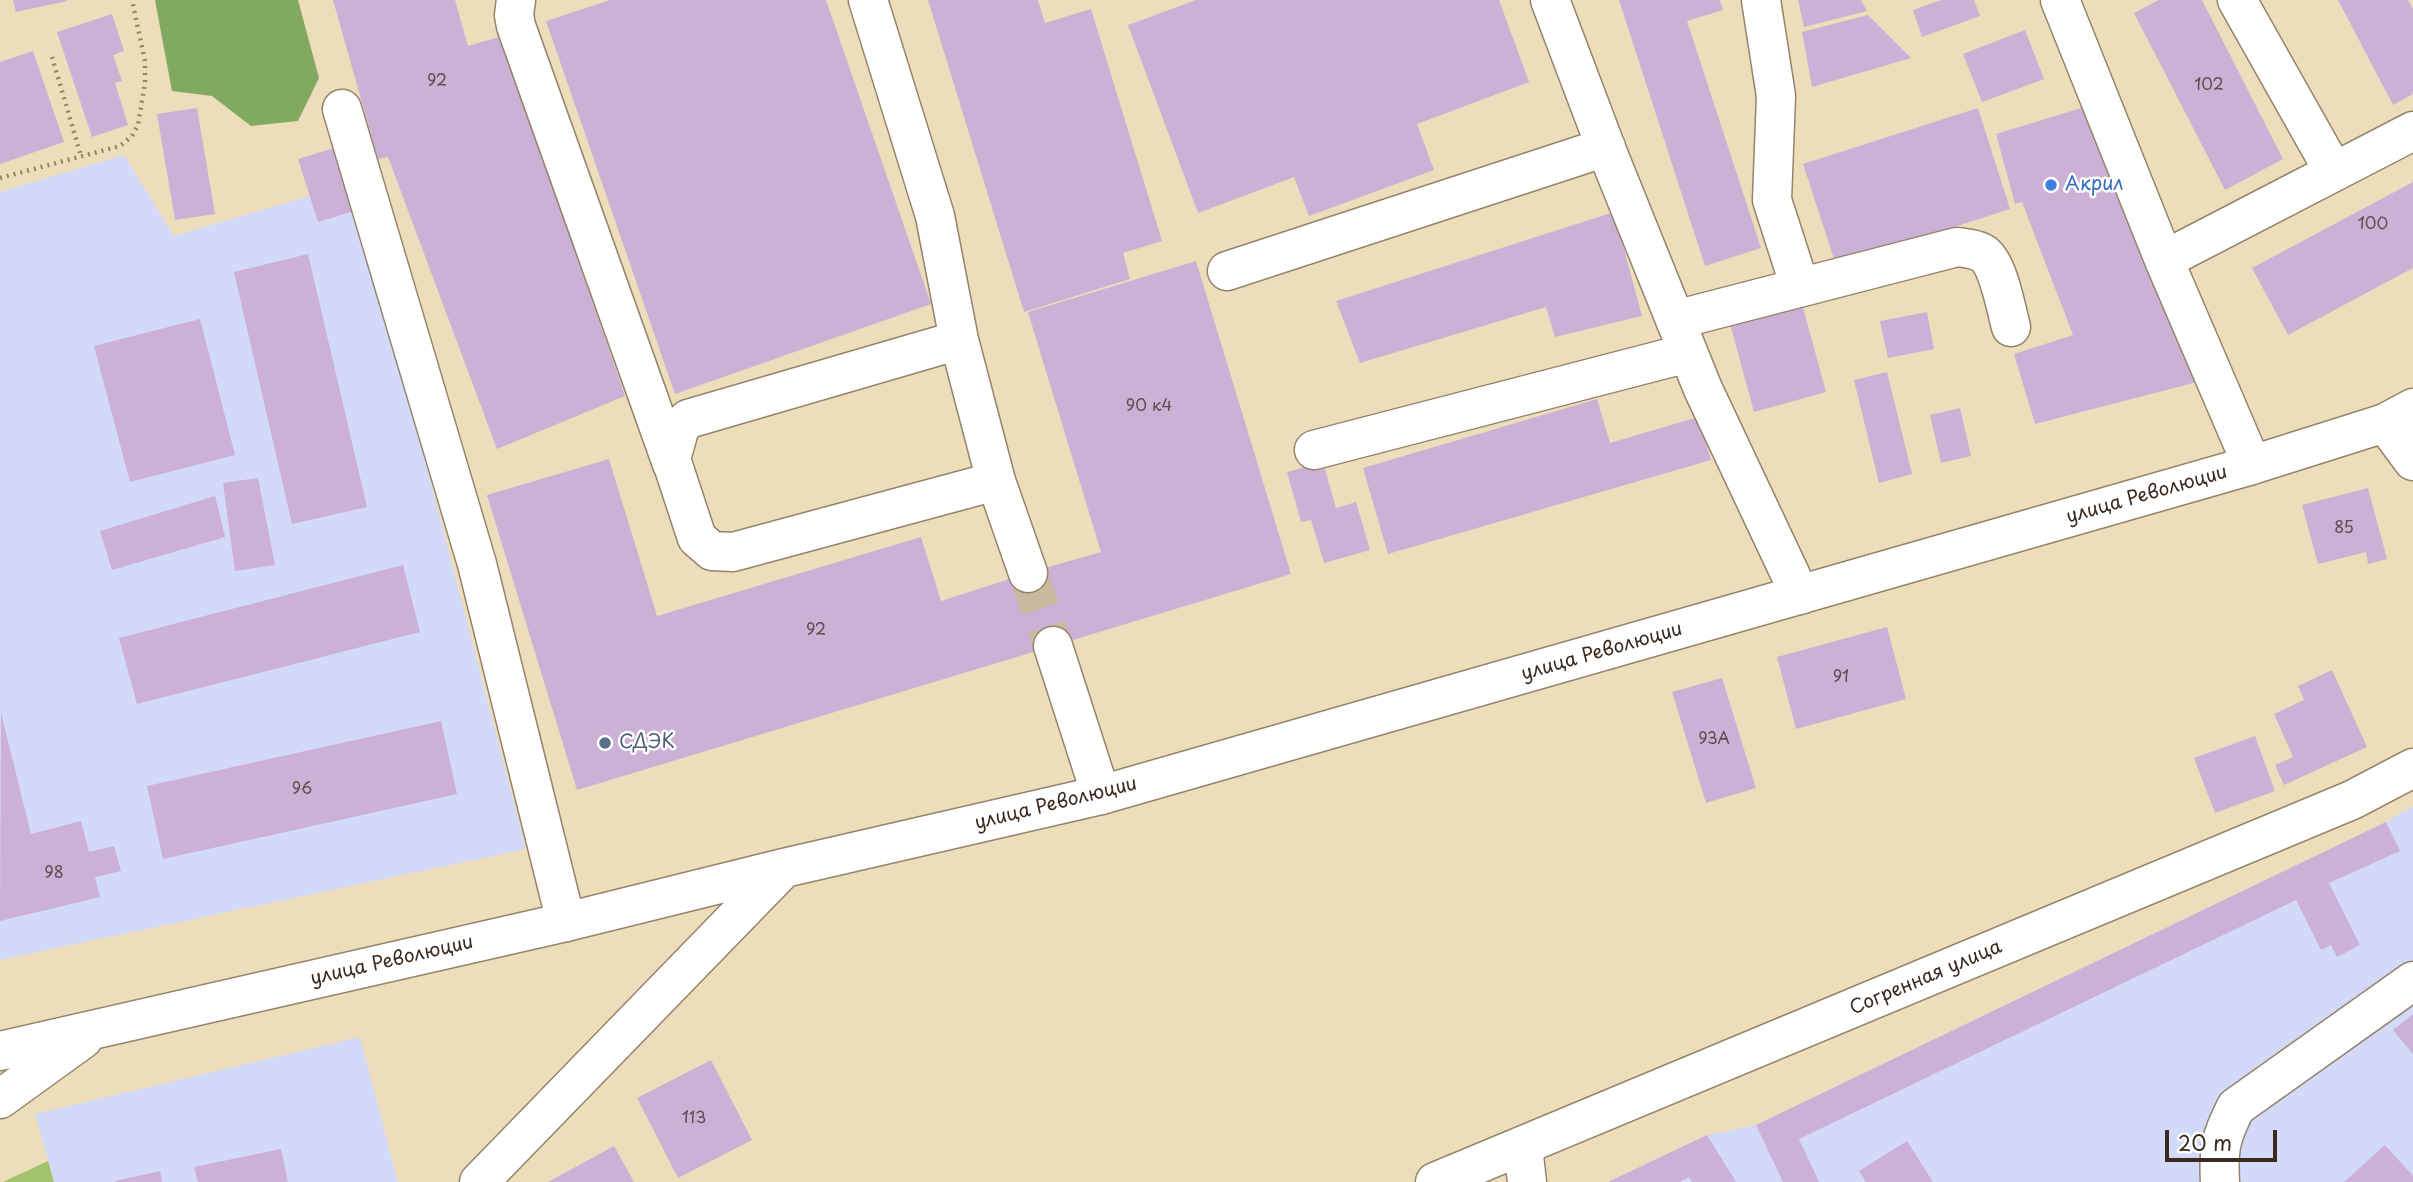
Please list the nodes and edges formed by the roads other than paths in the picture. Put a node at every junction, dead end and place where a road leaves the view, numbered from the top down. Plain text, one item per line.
1 (516, 0) edge
2 (869, 0) edge
3 (1549, 0) edge
4 (1761, 0) edge
5 (2237, 0) edge
6 (2057, 4) edge
7 (342, 109) dead end
8 (2413, 131) edge
9 (1605, 147) junction
10 (2334, 172) junction
11 (2164, 260) junction
12 (1227, 271) dead end
13 (1800, 288) junction
14 (2011, 327) dead end
15 (1681, 336) junction
16 (959, 340) junction
17 (2399, 416) edge
18 (1314, 450) dead end
19 (2413, 461) edge
20 (2252, 465) junction
21 (674, 468) junction
22 (996, 481) junction
23 (1028, 573) tunnel mouth
24 (1800, 595) junction
25 (1053, 646) tunnel mouth
26 (2413, 768) edge
27 (1101, 795) junction
28 (784, 868) junction
29 (566, 922) junction
30 (2413, 981) edge
31 (97, 1029) junction
32 (0, 1051) edge
33 (0, 1099) edge
34 (1525, 1164) edge
35 (479, 1182) edge
36 (1435, 1182) edge
37 (2220, 1182) edge

1 - 21 main road
2 - 16 main road
3 - 9 main road
4 - 13 main road
5 - 10 main road
6 - 11 main road
7 - 29 main road
8 - 10 main road
9 - 12 main road
9 - 15 main road
10 - 11 main road
11 - 20 main road
13 - 14 main road
13 - 15 main road
15 - 18 main road
15 - 24 main road
16 - 21 main road
16 - 22 main road
17 - 19 main road
17 - 20 main road, улица Революции
20 - 24 main road, улица Революции
21 - 22 main road
22 - 23 main road
24 - 27 main road, улица Революции
25 - 27 main road
26 - 34 main road, Согренная улица
27 - 28 main road, улица Революции
28 - 29 main road, улица Революции
28 - 35 main road
29 - 31 main road, улица Революции
30 - 37 main road
31 - 32 main road, улица Революции
31 - 33 main road
34 - 36 main road, Согренная улица

